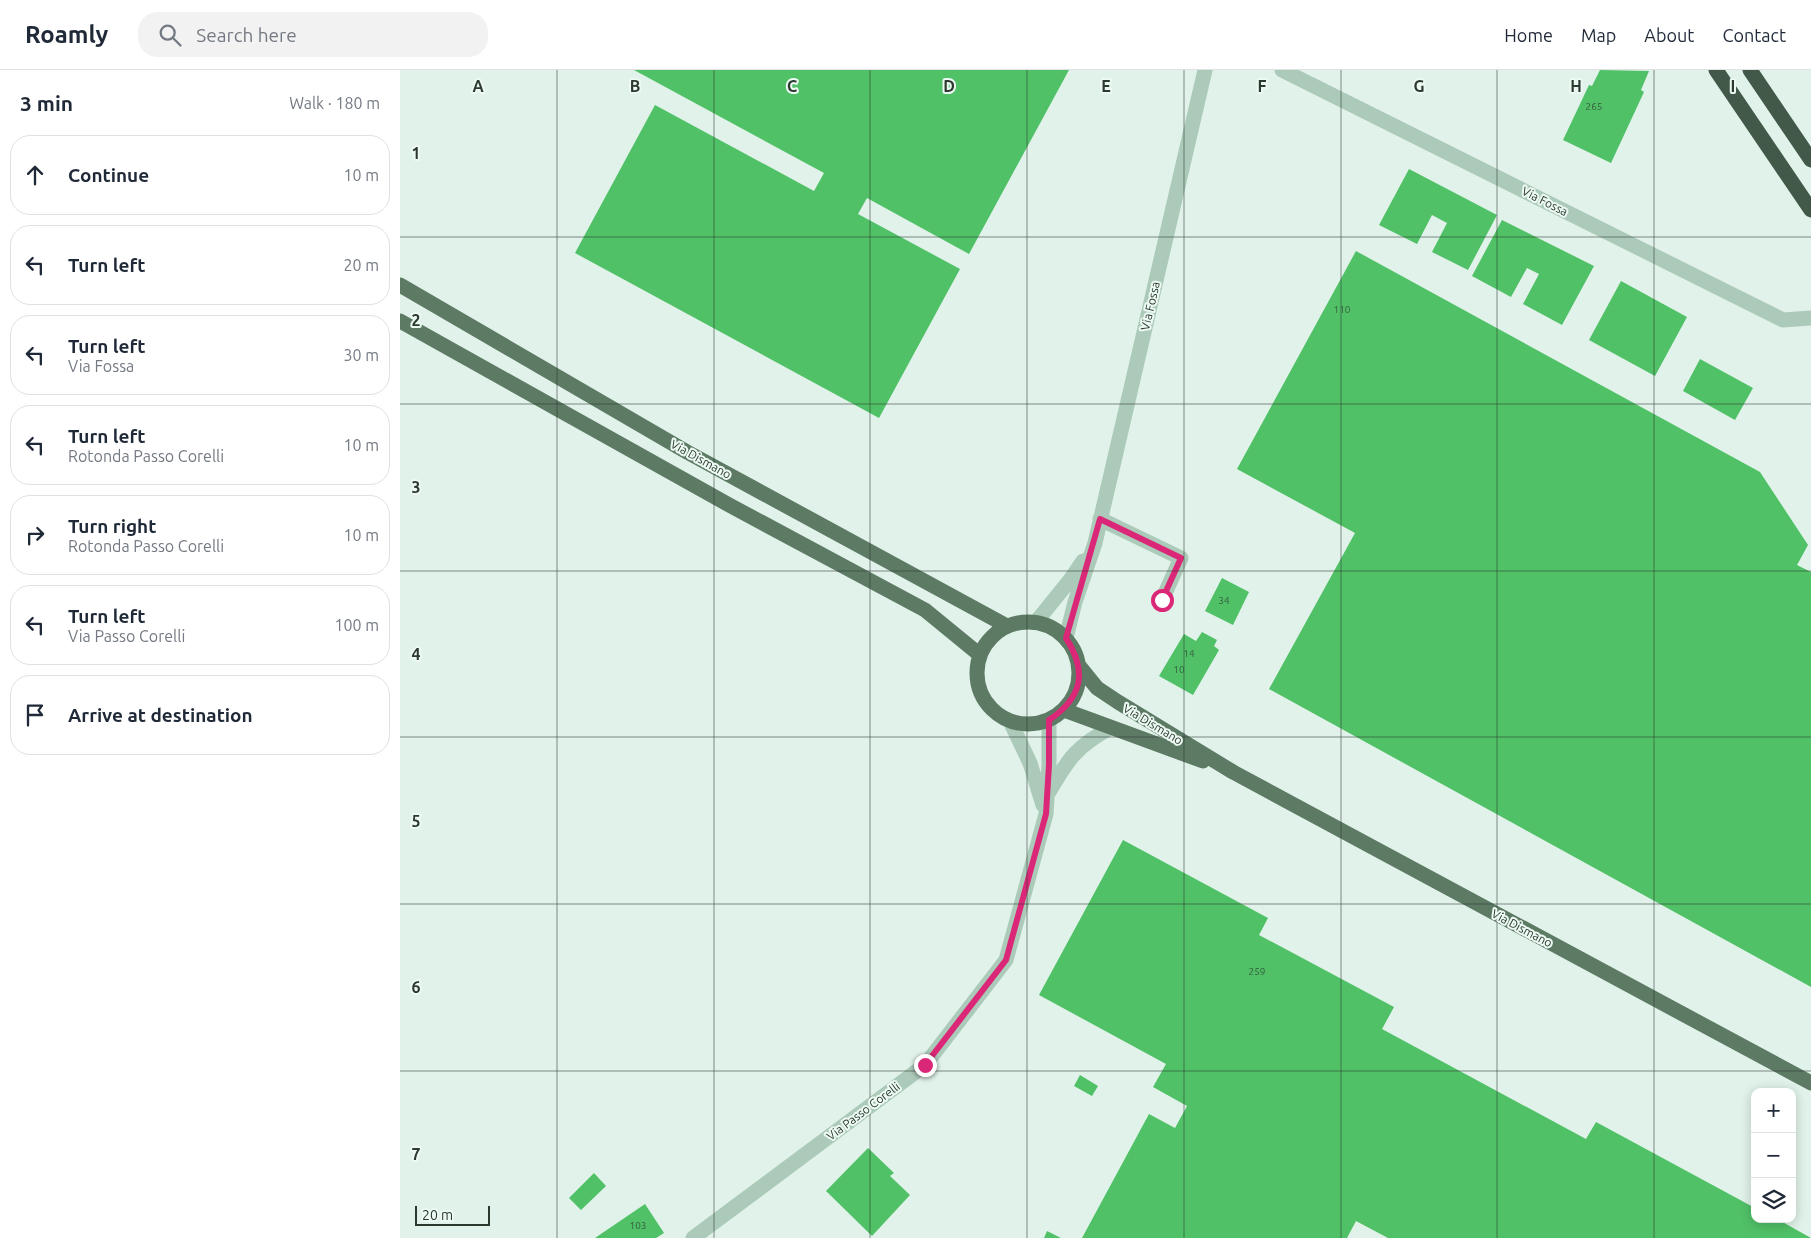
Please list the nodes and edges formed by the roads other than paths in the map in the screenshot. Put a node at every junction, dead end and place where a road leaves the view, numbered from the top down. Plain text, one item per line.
1 (1205, 70) edge
2 (1282, 70) edge
3 (1716, 70) edge
4 (1750, 70) edge
5 (1811, 160) edge
6 (1811, 210) edge
7 (400, 285) edge
8 (1811, 318) edge
9 (400, 322) edge
10 (1100, 519) junction
11 (1094, 543) junction
12 (1162, 600) dead end
13 (1036, 622) junction
14 (1006, 626) junction
15 (1066, 638) junction
16 (980, 655) junction
17 (1080, 668) junction
18 (1064, 710) junction
19 (1049, 720) junction
20 (1010, 721) junction
21 (1110, 728) junction
22 (1233, 772) junction
23 (1047, 795) junction
24 (1046, 814) junction
25 (1811, 1083) edge
26 (693, 1238) edge

1 - 10 street, Via Fossa
2 - 8 street, Via Fossa
3 - 6 highway
4 - 5 highway
7 - 14 main road, Via Dismano
9 - 16 main road
10 - 11 street, Via Fossa
10 - 12 street
11 - 13 street, Via Fossa
11 - 15 street, Via Fossa
13 - 14 main road
13 - 15 main road
14 - 16 main road
15 - 17 main road
16 - 20 main road
17 - 18 main road
17 - 22 main road, Via Dismano
18 - 19 main road
18 - 21 main road, Via Dismano
19 - 20 main road
19 - 23 street, Via Passo Corelli
20 - 24 street
21 - 22 main road, Via Dismano
21 - 23 street
22 - 25 main road, Via Dismano
23 - 24 street, Via Passo Corelli
24 - 26 street, Via Passo Corelli

